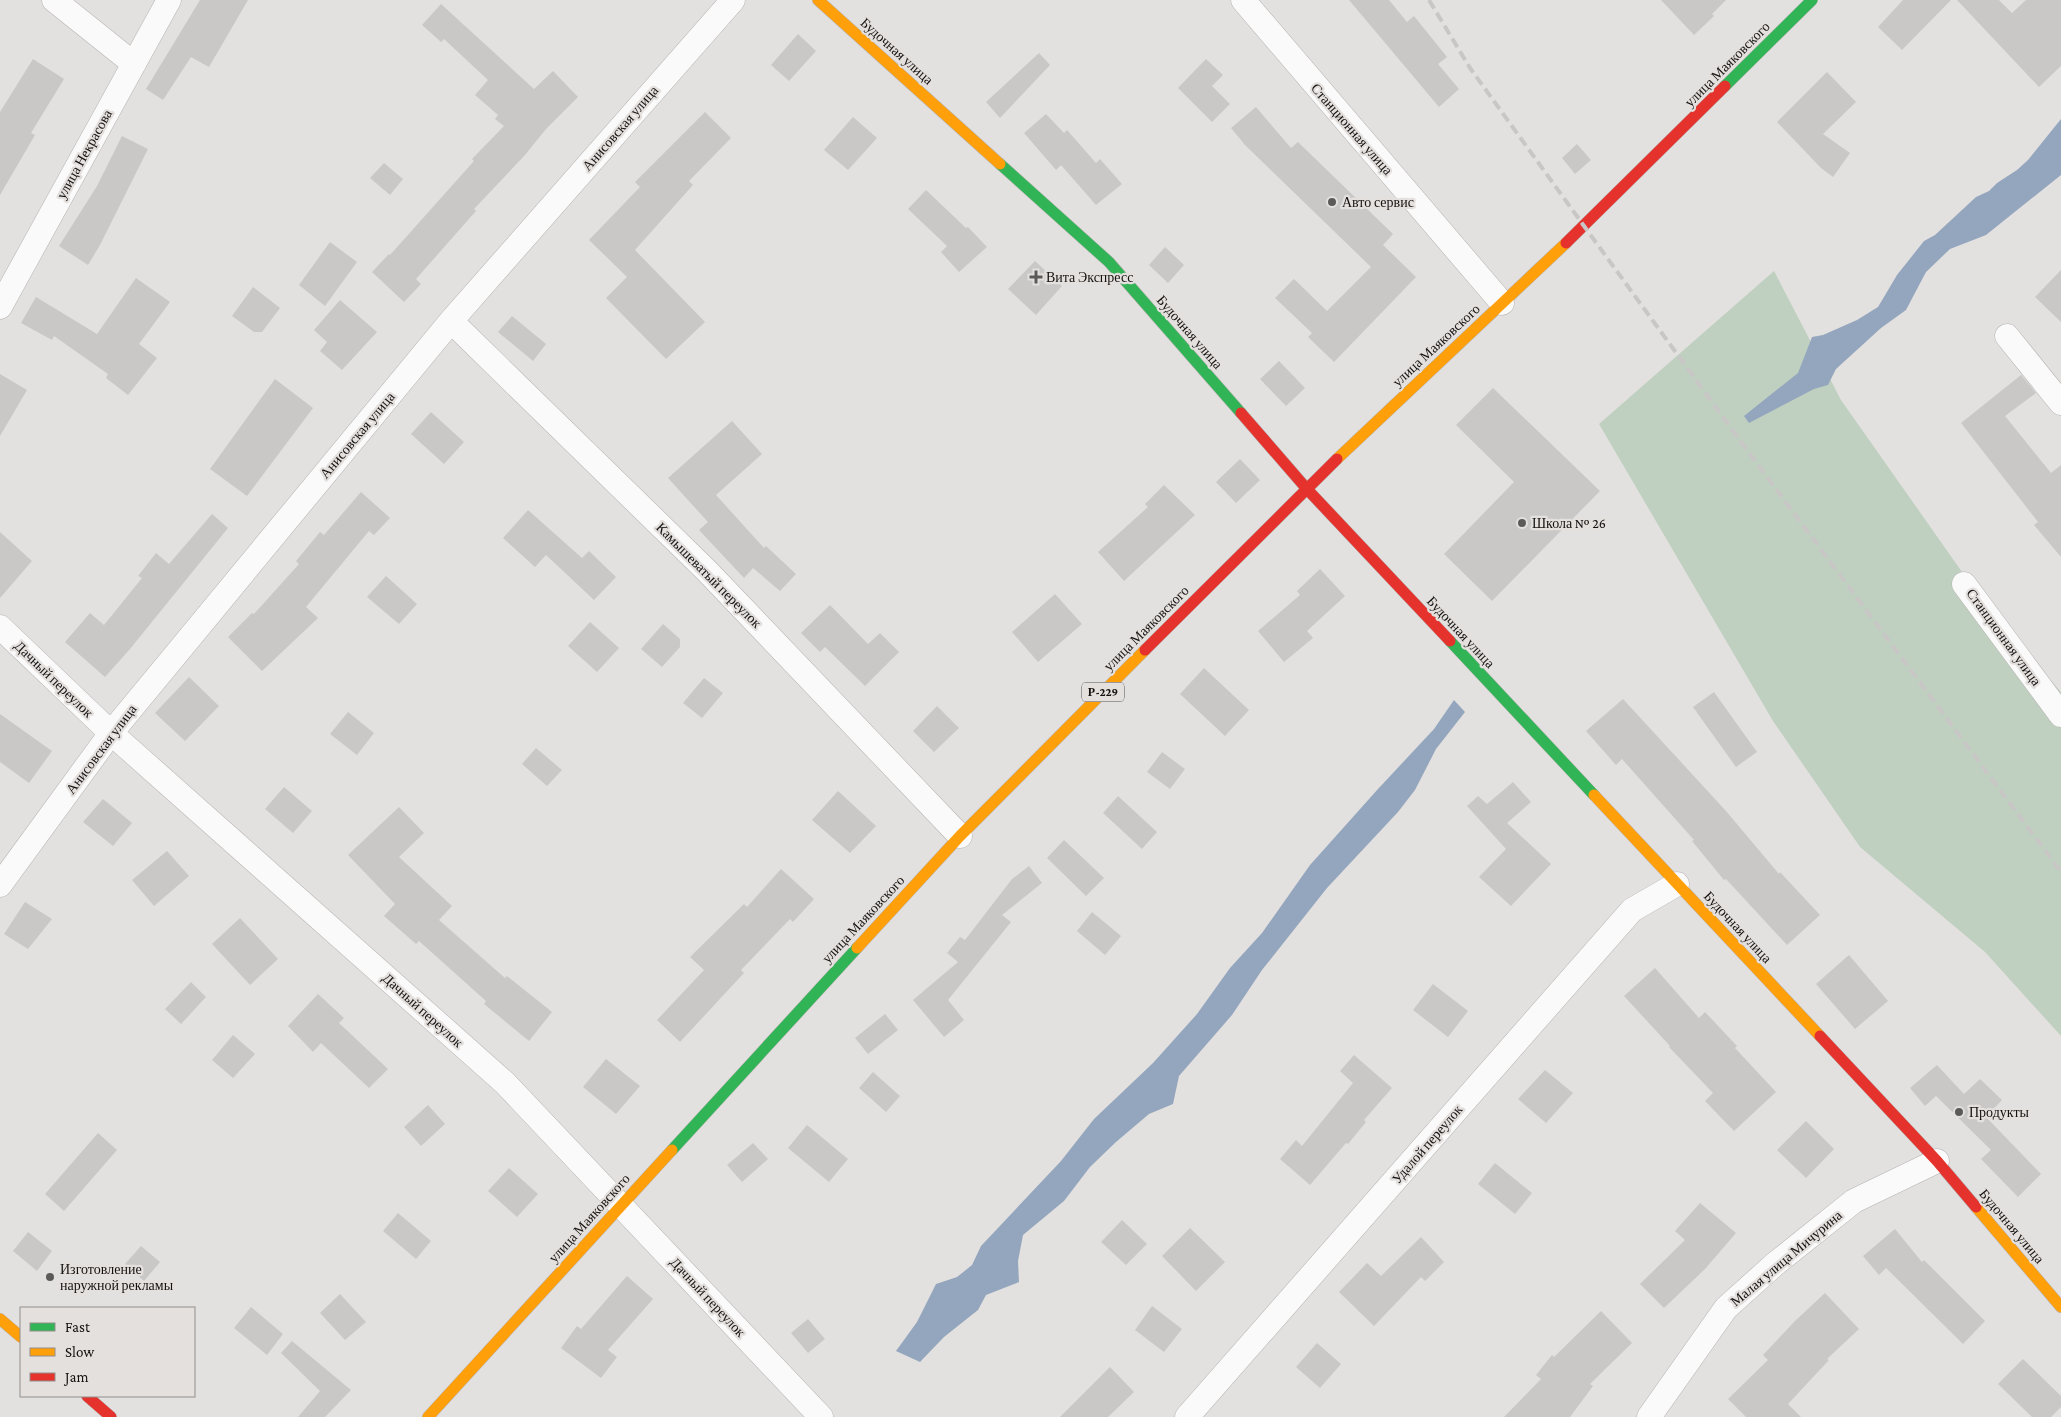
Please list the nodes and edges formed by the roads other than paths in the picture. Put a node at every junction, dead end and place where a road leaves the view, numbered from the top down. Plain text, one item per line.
1 (54, 0) edge
2 (169, 0) edge
3 (733, 0) edge
4 (818, 0) edge
5 (1243, 0) edge
6 (1812, 0) edge
7 (134, 64) junction
8 (1502, 303) junction
9 (0, 307) edge
10 (451, 321) junction
11 (2007, 336) dead end
12 (2061, 403) edge
13 (1306, 488) junction
14 (1964, 584) dead end
15 (0, 627) edge
16 (2061, 715) edge
17 (111, 732) junction
18 (960, 836) junction
19 (1676, 884) junction
20 (0, 885) edge
21 (1937, 1161) junction
22 (621, 1205) junction
23 (2061, 1307) edge
24 (0, 1319) edge
25 (20, 1336) edge
26 (88, 1397) edge
27 (111, 1417) edge
28 (428, 1417) edge
29 (821, 1417) edge
30 (1187, 1417) edge
31 (1650, 1417) edge

1 - 7 street
2 - 7 street, улица Некрасова
3 - 10 street, Анисовская улица
4 - 13 main road, Будочная улица
5 - 8 street, Станционная улица
6 - 8 main road, улица Маяковского / Р-229
7 - 9 street, улица Некрасова
8 - 13 main road, улица Маяковского / Р-229
10 - 17 street, Анисовская улица
10 - 18 street, Камышеватый переулок
11 - 12 street
13 - 18 main road, улица Маяковского / Р-229
13 - 19 main road, Будочная улица
14 - 16 street, Станционная улица
15 - 17 street, Дачный переулок
17 - 20 street, Анисовская улица
17 - 22 street, Дачный переулок
18 - 22 main road, улица Маяковского / Р-229
19 - 21 main road, Будочная улица
19 - 30 street, Удалой переулок
21 - 23 main road, Будочная улица
21 - 31 street, Малая улица Мичурина
22 - 28 main road, улица Маяковского / Р-229
22 - 29 street, Дачный переулок
24 - 25 main road
26 - 27 main road

